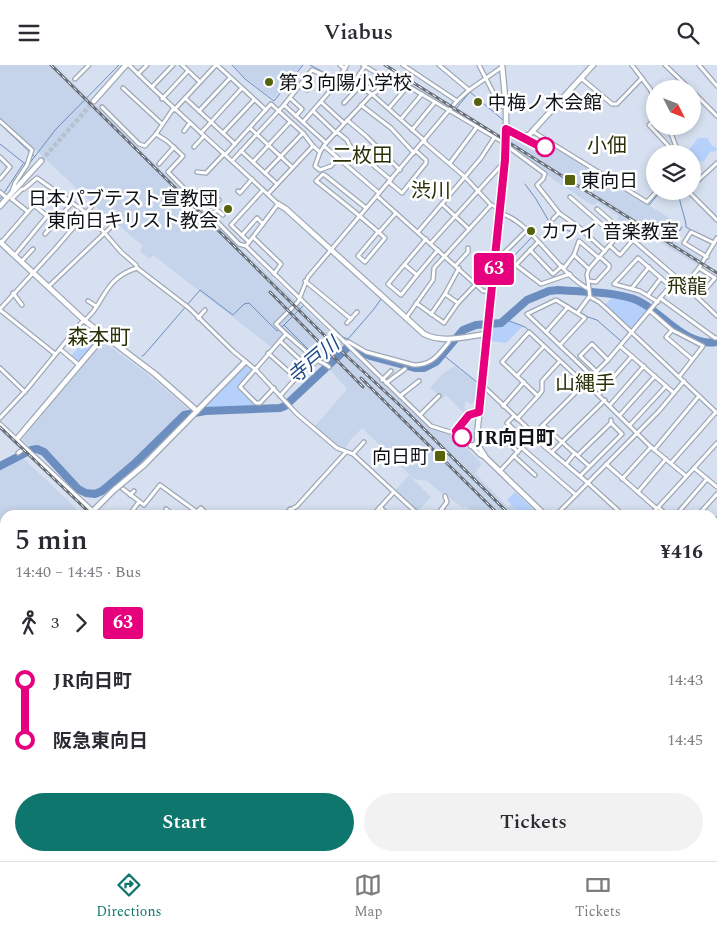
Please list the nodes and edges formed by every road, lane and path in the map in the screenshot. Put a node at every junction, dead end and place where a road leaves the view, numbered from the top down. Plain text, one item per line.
1 (89, 65) edge
2 (127, 65) edge
3 (147, 65) edge
4 (173, 65) edge
5 (182, 65) edge
6 (217, 65) edge
7 (340, 65) edge
8 (364, 65) edge
9 (403, 65) edge
10 (440, 65) edge
11 (479, 65) edge
12 (585, 65) edge
13 (593, 65) edge
14 (632, 65) edge
15 (665, 65) edge
16 (699, 65) edge
17 (503, 66) edge
18 (346, 67) edge
19 (188, 71) junction
20 (588, 71) junction
21 (138, 74) junction
22 (341, 74) junction
23 (230, 78) junction
24 (486, 78) junction
25 (581, 78) junction
26 (642, 78) junction
27 (75, 79) dead end
28 (334, 79) junction
29 (681, 80) edge
30 (200, 82) junction
31 (354, 83) junction
32 (646, 84) edge
33 (301, 85) junction
34 (360, 86) junction
35 (408, 86) junction
36 (717, 86) edge
37 (152, 87) junction
38 (123, 88) dead end
39 (242, 88) junction
40 (311, 88) dead end
41 (469, 90) junction
42 (367, 91) junction
43 (422, 94) junction
44 (373, 95) junction
45 (185, 98) junction
46 (290, 98) junction
47 (162, 99) junction
48 (254, 100) junction
49 (701, 100) edge
50 (94, 101) tunnel mouth
51 (458, 101) junction
52 (321, 102) junction
53 (435, 102) junction
54 (344, 103) dead end
55 (284, 105) junction
56 (361, 105) junction
57 (102, 107) dead end
58 (506, 107) junction
59 (389, 108) junction
60 (174, 109) junction
61 (450, 110) junction
62 (199, 111) junction
63 (266, 111) junction
64 (278, 111) junction
65 (313, 111) junction
66 (716, 114) edge
67 (296, 116) junction
68 (400, 119) junction
69 (0, 121) edge
70 (211, 122) junction
71 (290, 122) junction
72 (303, 122) junction
73 (346, 122) junction
74 (190, 123) junction
75 (162, 124) junction
76 (477, 127) junction
77 (250, 128) junction
78 (412, 129) junction
79 (506, 129) junction
80 (184, 131) dead end
81 (532, 131) junction
82 (336, 132) junction
83 (223, 133) junction
84 (302, 133) junction
85 (156, 134) junction
86 (203, 134) junction
87 (257, 134) junction
88 (659, 135) edge
89 (494, 138) junction
90 (424, 141) junction
91 (234, 144) junction
92 (268, 145) junction
93 (325, 145) junction
94 (506, 145) junction
95 (669, 145) edge
96 (313, 146) junction
97 (174, 147) junction
98 (194, 147) dead end
99 (242, 151) junction
100 (320, 152) junction
101 (415, 152) junction
102 (224, 154) junction
103 (280, 156) junction
104 (0, 157) edge
105 (338, 159) junction
106 (505, 160) junction
107 (41, 161) tunnel mouth
108 (232, 161) junction
109 (253, 162) junction
110 (450, 163) junction
111 (717, 163) edge
112 (159, 164) dead end
113 (292, 167) junction
114 (400, 170) junction
115 (197, 172) dead end
116 (265, 173) junction
117 (465, 177) junction
118 (701, 178) edge
119 (0, 179) edge
120 (252, 179) junction
121 (390, 181) junction
122 (277, 184) junction
123 (264, 190) junction
124 (478, 190) junction
125 (238, 191) dead end
126 (0, 192) edge
127 (268, 194) junction
128 (378, 194) junction
129 (10, 197) junction
130 (570, 197) dead end
131 (219, 199) dead end
132 (649, 200) edge
133 (697, 200) edge
134 (72, 203) junction
135 (278, 204) junction
136 (442, 205) junction
137 (492, 205) junction
138 (0, 206) edge
139 (92, 206) dead end
140 (366, 208) junction
141 (597, 209) dead end
142 (204, 210) junction
143 (500, 210) junction
144 (27, 211) junction
145 (85, 213) junction
146 (396, 213) junction
147 (559, 213) junction
148 (223, 215) dead end
149 (210, 216) junction
150 (360, 216) junction
151 (455, 216) junction
152 (553, 219) dead end
153 (717, 220) edge
154 (263, 223) junction
155 (114, 224) dead end
156 (469, 229) junction
157 (526, 231) junction
158 (622, 231) junction
159 (378, 232) junction
160 (418, 232) junction
161 (105, 233) junction
162 (45, 234) dead end
163 (242, 235) junction
164 (252, 237) junction
165 (616, 238) junction
166 (426, 239) junction
167 (632, 241) junction
168 (716, 241) edge
169 (0, 242) edge
170 (249, 242) junction
171 (538, 242) junction
172 (431, 243) junction
173 (610, 245) junction
174 (246, 246) junction
175 (468, 248) dead end
176 (33, 249) dead end
177 (330, 250) junction
178 (438, 250) junction
179 (530, 250) junction
180 (605, 251) junction
181 (574, 255) junction
182 (14, 256) junction
183 (445, 256) junction
184 (706, 257) junction
185 (599, 258) junction
186 (495, 262) junction
187 (21, 263) junction
188 (405, 265) junction
189 (457, 267) junction
190 (563, 267) junction
191 (648, 267) junction
192 (137, 268) junction
193 (700, 268) junction
194 (589, 269) junction
195 (32, 274) junction
196 (274, 274) junction
197 (570, 274) junction
198 (418, 275) junction
199 (661, 278) junction
200 (677, 278) junction
201 (305, 281) junction
202 (589, 281) junction
203 (476, 284) junction
204 (685, 285) junction
205 (670, 286) junction
206 (48, 287) junction
207 (632, 288) junction
208 (14, 293) junction
209 (492, 293) junction
210 (589, 293) junction
211 (445, 294) junction
212 (648, 295) junction
213 (298, 298) junction
214 (698, 298) junction
215 (659, 300) junction
216 (88, 301) dead end
217 (416, 303) junction
218 (458, 303) junction
219 (22, 305) dead end
220 (96, 306) junction
221 (568, 307) junction
222 (0, 309) edge
223 (651, 309) junction
224 (205, 310) dead end
225 (357, 312) dead end
226 (578, 312) junction
227 (431, 314) junction
228 (717, 316) edge
229 (198, 317) junction
230 (406, 318) junction
231 (351, 319) junction
232 (85, 321) junction
233 (347, 323) dead end
234 (672, 330) junction
235 (546, 332) junction
236 (631, 332) junction
237 (286, 334) junction
238 (487, 334) junction
239 (104, 336) junction
240 (717, 338) edge
241 (280, 341) junction
242 (449, 343) dead end
243 (347, 345) junction
244 (560, 345) junction
245 (544, 346) junction
246 (620, 346) junction
247 (60, 349) junction
248 (268, 353) junction
249 (55, 354) junction
250 (632, 356) junction
251 (608, 359) junction
252 (692, 359) junction
253 (245, 361) junction
254 (317, 361) junction
255 (560, 361) junction
256 (79, 365) junction
257 (327, 365) dead end
258 (644, 366) junction
259 (0, 368) edge
260 (255, 369) junction
261 (405, 369) dead end
262 (391, 371) dead end
263 (597, 372) junction
264 (517, 376) junction
265 (592, 376) junction
266 (655, 376) junction
267 (679, 377) junction
268 (382, 379) junction
269 (419, 381) dead end
270 (684, 381) junction
271 (524, 382) junction
272 (386, 383) junction
273 (586, 383) junction
274 (482, 385) junction
275 (666, 386) junction
276 (274, 388) junction
277 (25, 392) junction
278 (674, 393) junction
279 (599, 394) junction
280 (538, 395) junction
281 (280, 396) junction
282 (400, 396) junction
283 (439, 396) dead end
284 (700, 396) junction
285 (605, 400) junction
286 (610, 405) junction
287 (503, 406) junction
288 (197, 411) junction
289 (479, 412) junction
290 (716, 412) edge
291 (420, 415) junction
292 (620, 415) junction
293 (0, 418) edge
294 (515, 418) junction
295 (0, 425) edge
296 (543, 425) junction
297 (630, 425) junction
298 (456, 431) junction
299 (637, 433) junction
300 (533, 435) junction
301 (503, 438) dead end
302 (16, 440) junction
303 (364, 441) dead end
304 (478, 441) junction
305 (527, 441) junction
306 (563, 442) junction
307 (717, 443) edge
308 (471, 445) junction
309 (651, 447) junction
310 (522, 448) junction
311 (27, 450) junction
312 (654, 450) junction
313 (346, 452) junction
314 (518, 452) junction
315 (552, 452) junction
316 (18, 453) dead end
317 (353, 454) junction
318 (577, 454) junction
319 (514, 456) junction
320 (486, 458) junction
321 (666, 459) junction
322 (670, 463) junction
323 (566, 464) junction
324 (606, 464) junction
325 (590, 466) junction
326 (694, 468) junction
327 (500, 471) junction
328 (535, 475) dead end
329 (580, 476) junction
330 (686, 476) junction
331 (622, 479) junction
332 (707, 479) junction
333 (588, 483) junction
334 (717, 487) edge
335 (123, 489) dead end
336 (134, 491) dead end
337 (638, 492) junction
338 (393, 493) junction
339 (717, 494) edge
340 (130, 495) junction
341 (576, 495) junction
342 (445, 496) dead end
343 (139, 502) junction
344 (380, 507) junction
345 (657, 508) junction
346 (290, 509) edge
347 (91, 510) edge
348 (97, 510) edge
349 (133, 510) edge
350 (191, 510) edge
351 (377, 510) edge
352 (383, 510) edge
353 (413, 510) edge
354 (442, 510) edge
355 (540, 510) edge
356 (561, 510) edge
357 (618, 510) edge
358 (660, 510) edge
359 (680, 510) edge
360 (703, 510) edge

1 - 27 street
2 - 21 street
2 - 50 street
3 - 21 street
4 - 37 street
5 - 19 street
6 - 23 street
6 - 30 street
7 - 18 street
8 - 31 street
8 - 42 street
9 - 51 street
10 - 41 street
11 - 24 street
12 - 20 street
13 - 20 street
14 - 26 street
15 - 29 street
16 - 36 street
17 - 24 street
17 - 58 street
18 - 22 street
19 - 30 street
19 - 47 street
20 - 25 street
21 - 37 street
22 - 28 street
22 - 31 street
23 - 39 street
23 - 62 street
24 - 41 street
24 - 58 street
25 - 26 street
25 - 81 street
26 - 32 street
28 - 33 street
28 - 52 street
30 - 45 street
31 - 34 street
33 - 40 street
33 - 46 street
34 - 42 street
34 - 54 street
35 - 43 street
35 - 44 street
35 - 59 street
37 - 47 street
38 - 75 street
39 - 48 street
39 - 70 street
41 - 51 street
42 - 44 street
43 - 53 street
43 - 68 street
44 - 56 street
44 - 59 street
45 - 60 street
45 - 62 street
46 - 55 street
46 - 67 street
47 - 60 street
48 - 63 street
48 - 83 street
49 - 66 street
51 - 61 street
52 - 65 street
52 - 73 street
53 - 61 street
53 - 78 street
55 - 64 street
55 - 67 street
56 - 73 street
56 - 101 street
57 - 85 street
58 - 79 street
59 - 68 street
60 - 74 street
60 - 75 street
61 - 76 street
61 - 90 street
62 - 70 street
63 - 64 street
63 - 77 street
64 - 71 street
64 - 87 street
65 - 72 street
65 - 82 street
67 - 72 street
68 - 78 street
69 - 129 street
70 - 83 street
70 - 86 street
71 - 84 street
71 - 92 street
72 - 93 street
73 - 82 street
73 - 114 street
74 - 80 street
74 - 86 street
75 - 85 street
76 - 89 street
76 - 110 street
77 - 87 street
77 - 91 street
78 - 90 street
79 - 81 street
79 - 94 street
81 - 132 street
82 - 93 street
82 - 121 street
83 - 91 street
84 - 96 street
84 - 103 street
85 - 97 street
86 - 98 street
86 - 102 street
87 - 92 street
87 - 99 street
88 - 95 street
89 - 94 street
89 - 117 street
90 - 101 street
90 - 110 street
91 - 102 street
92 - 103 street
92 - 109 street
93 - 100 street
93 - 105 street
94 - 106 street
94 - 147 street
96 - 100 street
96 - 113 street
97 - 112 street
97 - 142 street
99 - 108 street
99 - 109 street
100 - 105 street
101 - 114 street
101 - 121 street
102 - 108 street
102 - 115 street
103 - 113 street
103 - 116 street
104 - 119 street
105 - 128 street
106 - 124 street
106 - 143 street
107 - 129 street
108 - 120 street
109 - 116 street
110 - 117 street
111 - 118 street
113 - 122 street
114 - 121 street
116 - 122 street
117 - 124 street
117 - 136 street
120 - 123 street
120 - 125 street
121 - 128 street
122 - 127 street
123 - 127 street
123 - 163 street
124 - 137 street
124 - 151 street
126 - 129 street
127 - 135 street
128 - 140 street
128 - 146 street
129 - 134 street
129 - 138 street
129 - 144 street
130 - 165 street
131 - 142 street
133 - 153 street
134 - 145 street
134 - 162 street
135 - 154 street
135 - 177 street
136 - 151 street
136 - 160 street
137 - 143 street
137 - 156 street
139 - 145 street
140 - 150 street
140 - 150 street
141 - 158 street
142 - 149 street
143 - 157 street
143 - 186 street
144 - 169 street
144 - 182 street
145 - 161 street
145 - 195 street
146 - 159 street
146 - 160 street
147 - 152 street
147 - 180 street
148 - 149 street
149 - 174 street
150 - 159 street
150 - 177 street
151 - 156 street
151 - 172 street
154 - 163 street
154 - 164 street
155 - 161 street
156 - 183 street
157 - 171 street
157 - 186 street
158 - 165 street
158 - 167 street
159 - 159 street
160 - 166 street
161 - 192 street
161 - 206 street
163 - 170 street
164 - 170 street
164 - 196 street
165 - 173 street
166 - 172 street
166 - 188 street
167 - 173 street
167 - 200 street
168 - 184 street
168 - 184 street
169 - 182 street
170 - 174 street
171 - 179 street
171 - 190 street
172 - 178 street
173 - 180 street
174 - 196 street
175 - 189 street
176 - 187 street
177 - 201 street
177 - 230 street
178 - 183 street
178 - 198 street
179 - 190 street
179 - 197 street
180 - 185 street
181 - 185 street
181 - 190 street
181 - 194 street
182 - 187 street
183 - 189 street
183 - 217 street
184 - 193 street
185 - 194 street
185 - 202 street
186 - 209 street
187 - 195 street
188 - 198 street
188 - 198 street
189 - 203 street
189 - 211 street
190 - 197 street
191 - 199 street
191 - 207 street
191 - 207 street
192 - 220 street
192 - 229 street
193 - 204 street
193 - 214 street
194 - 202 street
195 - 206 street
195 - 208 street
196 - 213 street
197 - 210 street
199 - 205 street
199 - 212 street
200 - 204 street
200 - 205 street
201 - 213 street
201 - 231 street
202 - 210 street
203 - 209 street
203 - 218 street
204 - 214 street
205 - 215 street
206 - 232 street
207 - 212 street
208 - 219 street
208 - 222 street
209 - 238 street
210 - 226 street
210 - 236 street
211 - 218 street
211 - 227 street
212 - 215 street
213 - 237 street
213 - 243 street
214 - 228 street
215 - 223 street
215 - 240 street
216 - 220 street
217 - 227 street
217 - 230 street
218 - 227 street
220 - 232 street
221 - 226 street
221 - 235 street
221 - 235 street
222 - 249 street
223 - 234 street
223 - 236 street
224 - 229 street
225 - 231 street
226 - 244 street
229 - 253 street
230 - 238 street
231 - 233 street
232 - 239 street
232 - 247 street
234 - 252 street
234 - 252 street
235 - 244 street
236 - 246 street
236 - 267 street
237 - 241 street
237 - 254 street
238 - 274 street
239 - 256 street
239 - 288 street
241 - 248 street
241 - 254 street
242 - 243 street
243 - 268 street
244 - 265 street
245 - 255 street
245 - 264 street
245 - 264 street
246 - 250 street
246 - 251 street
247 - 249 street
247 - 256 street
248 - 260 street
248 - 281 street
249 - 277 street
250 - 258 street
250 - 279 street
251 - 263 street
251 - 263 street
252 - 267 street
253 - 260 street
253 - 288 street
254 - 257 street
255 - 273 street
255 - 280 street
256 - 302 street
258 - 266 street
258 - 286 street
259 - 277 street
260 - 276 street
260 - 276 street
261 - 272 street
262 - 268 street
263 - 265 street
264 - 271 street
265 - 273 street
266 - 275 street
266 - 292 street
267 - 270 street
268 - 272 street
269 - 282 street
270 - 278 street
270 - 284 street
271 - 280 street
271 - 287 street
272 - 282 street
273 - 279 street
273 - 296 street
274 - 287 street
274 - 289 street
275 - 278 street
275 - 297 street
276 - 281 street
277 - 293 street
278 - 299 street
279 - 285 street
280 - 294 street
281 - 313 street
282 - 291 street
283 - 291 street
284 - 290 street
284 - 312 street
285 - 286 street
285 - 306 street
286 - 292 street
287 - 294 street
288 - 348 street
289 - 298 street
289 - 304 street
290 - 322 street
291 - 298 street
292 - 297 street
294 - 300 street
294 - 305 street
295 - 302 street
296 - 300 street
296 - 306 street
297 - 299 street
298 - 308 street
299 - 309 street
299 - 324 street
300 - 305 street
300 - 315 street
301 - 314 street
302 - 311 street
303 - 317 street
304 - 308 street
304 - 320 street
305 - 310 street
306 - 315 street
306 - 318 street
307 - 326 street
308 - 320 street
309 - 312 street
309 - 331 street
310 - 314 street
310 - 341 street
311 - 316 street
311 - 347 street
312 - 321 street
313 - 317 street
313 - 346 street
314 - 319 street
315 - 323 street
317 - 338 street
318 - 323 street
318 - 325 street
318 - 325 street
319 - 327 street
319 - 328 street
320 - 327 street
321 - 322 street
321 - 337 street
322 - 330 street
323 - 329 street
324 - 331 street
324 - 333 street
325 - 329 street
326 - 330 street
326 - 332 street
327 - 355 street
329 - 333 street
330 - 345 street
331 - 337 street
332 - 334 street
332 - 359 street
333 - 341 street
333 - 357 street
335 - 340 street
336 - 340 street
337 - 345 street
338 - 344 street
338 - 353 street
339 - 360 street
340 - 343 street
341 - 356 street
342 - 354 street
343 - 349 street
343 - 350 street
344 - 351 street
344 - 352 street
345 - 358 street

